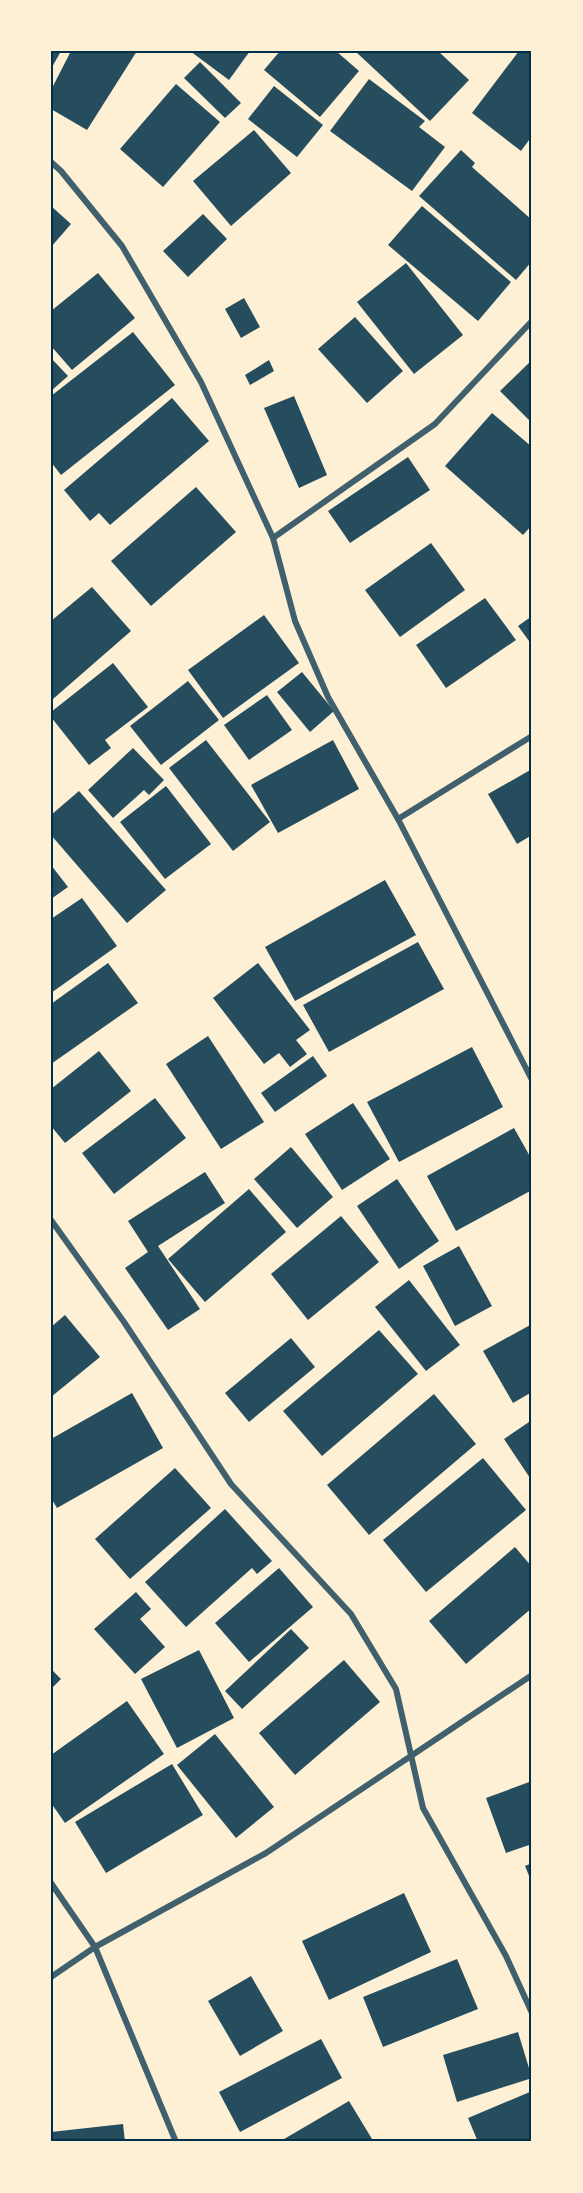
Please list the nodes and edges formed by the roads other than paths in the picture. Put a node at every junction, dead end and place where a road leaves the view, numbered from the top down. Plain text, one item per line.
1 (51, 162) edge
2 (532, 321) edge
3 (273, 538) junction
4 (532, 736) edge
5 (398, 819) junction
6 (532, 1080) edge
7 (51, 1220) edge
8 (532, 1675) edge
9 (410, 1754) junction
10 (51, 1883) edge
11 (94, 1947) junction
12 (51, 1977) edge
13 (532, 2013) edge
14 (176, 2142) edge

1 - 3 street
2 - 3 street
3 - 5 street
4 - 5 street
5 - 6 street
7 - 9 street
8 - 9 street
9 - 11 street
9 - 13 street
10 - 11 street
11 - 12 street
11 - 14 street

